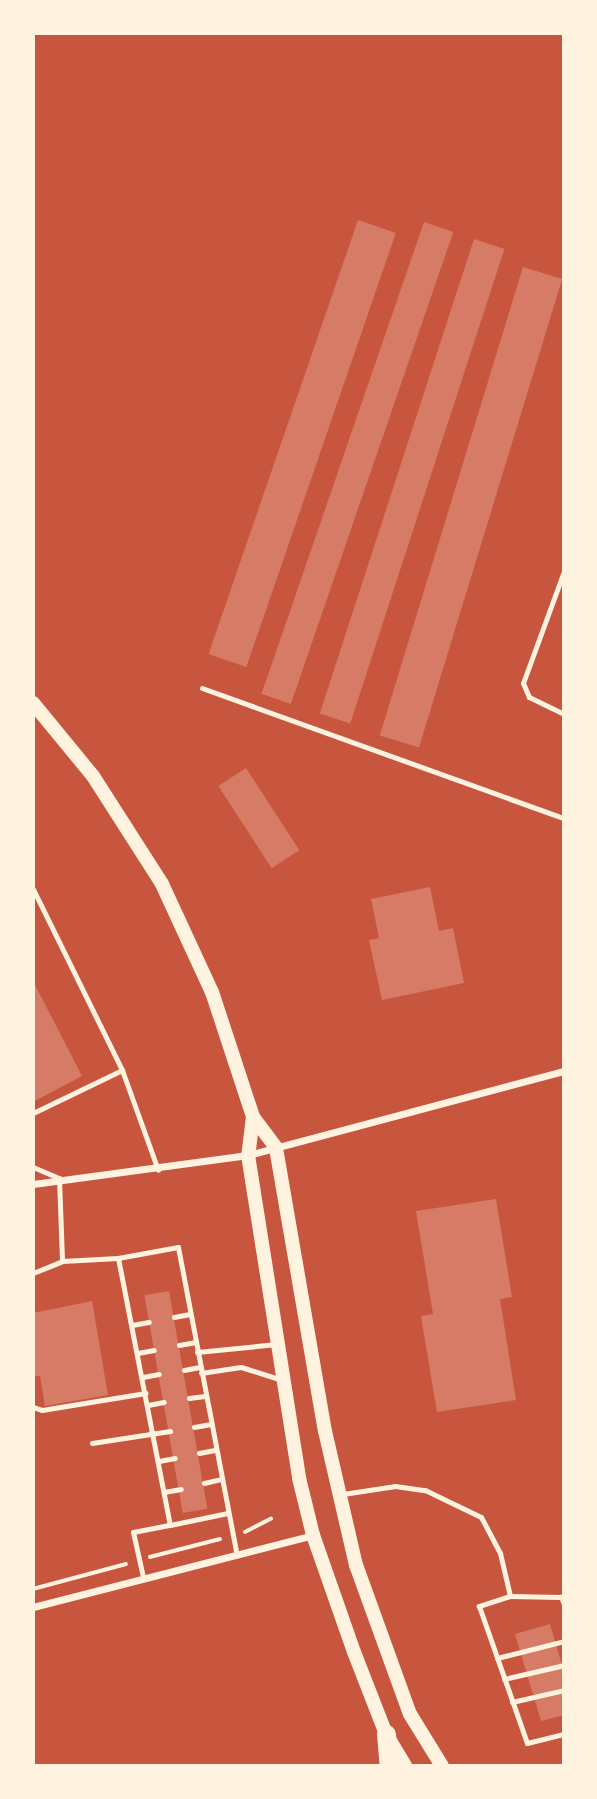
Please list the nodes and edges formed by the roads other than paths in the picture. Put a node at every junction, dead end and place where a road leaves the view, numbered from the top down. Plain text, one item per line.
1 (564, 571) edge
2 (202, 688) dead end
3 (33, 703) edge
4 (564, 714) edge
5 (564, 818) edge
6 (33, 890) edge
7 (122, 1070) junction
8 (564, 1071) edge
9 (33, 1114) edge
10 (253, 1117) junction
11 (276, 1148) junction
12 (248, 1155) junction
13 (33, 1167) edge
14 (158, 1170) junction
15 (59, 1178) junction
16 (33, 1184) edge
17 (118, 1258) junction
18 (62, 1261) junction
19 (33, 1273) edge
20 (190, 1314) junction
21 (174, 1317) dead end
22 (149, 1322) dead end
23 (132, 1325) junction
24 (196, 1342) junction
25 (277, 1344) junction
26 (179, 1345) dead end
27 (154, 1350) dead end
28 (197, 1352) junction
29 (138, 1353) junction
30 (184, 1370) dead end
31 (201, 1370) junction
32 (159, 1374) dead end
33 (143, 1377) junction
34 (283, 1381) junction
35 (146, 1393) junction
36 (205, 1396) junction
37 (189, 1398) dead end
38 (164, 1402) dead end
39 (148, 1405) junction
40 (33, 1407) edge
41 (211, 1424) junction
42 (194, 1427) dead end
43 (170, 1431) dead end
44 (153, 1434) junction
45 (92, 1443) dead end
46 (215, 1450) junction
47 (199, 1453) dead end
48 (175, 1458) dead end
49 (159, 1461) junction
50 (221, 1479) junction
51 (204, 1483) dead end
52 (181, 1489) dead end
53 (164, 1492) junction
54 (339, 1495) junction
55 (228, 1513) junction
56 (170, 1525) junction
57 (313, 1535) junction
58 (237, 1555) junction
59 (143, 1577) junction
60 (510, 1596) junction
61 (563, 1599) edge
62 (33, 1607) edge
63 (564, 1641) edge
64 (497, 1658) junction
65 (564, 1665) edge
66 (504, 1679) junction
67 (564, 1690) edge
68 (512, 1702) junction
69 (386, 1734) junction
70 (564, 1734) edge
71 (389, 1766) edge
72 (405, 1766) edge
73 (442, 1766) edge

1 - 4 lane
2 - 5 lane
3 - 10 main road
6 - 7 lane
7 - 9 lane
7 - 14 lane
8 - 11 street
10 - 11 main road
10 - 12 main road
11 - 12 street
11 - 54 main road
12 - 14 street
12 - 25 main road
13 - 15 lane
14 - 15 street
15 - 16 street
15 - 18 lane
17 - 18 lane
17 - 20 lane
17 - 23 lane
18 - 19 lane
20 - 21 lane
20 - 24 lane
22 - 23 lane
23 - 29 lane
24 - 26 lane
24 - 28 lane
25 - 28 lane
25 - 34 main road
27 - 29 lane
28 - 31 lane
29 - 33 lane
30 - 31 lane
31 - 34 lane
31 - 36 lane
32 - 33 lane
33 - 35 lane
34 - 57 main road
35 - 39 lane
35 - 40 lane
36 - 37 lane
36 - 41 lane
38 - 39 lane
39 - 44 lane
41 - 42 lane
41 - 46 lane
43 - 44 lane
44 - 45 lane
44 - 49 lane
46 - 47 lane
46 - 50 lane
48 - 49 lane
49 - 53 lane
50 - 51 lane
50 - 55 lane
52 - 53 lane
53 - 56 lane
54 - 60 lane
54 - 73 main road
55 - 56 lane
55 - 58 lane
56 - 59 lane
57 - 58 street
57 - 69 main road
58 - 59 street
59 - 62 street
60 - 61 lane
60 - 64 lane
63 - 64 lane
64 - 66 lane
65 - 66 lane
66 - 68 lane
67 - 68 lane
68 - 70 lane
69 - 71 highway
69 - 72 main road

